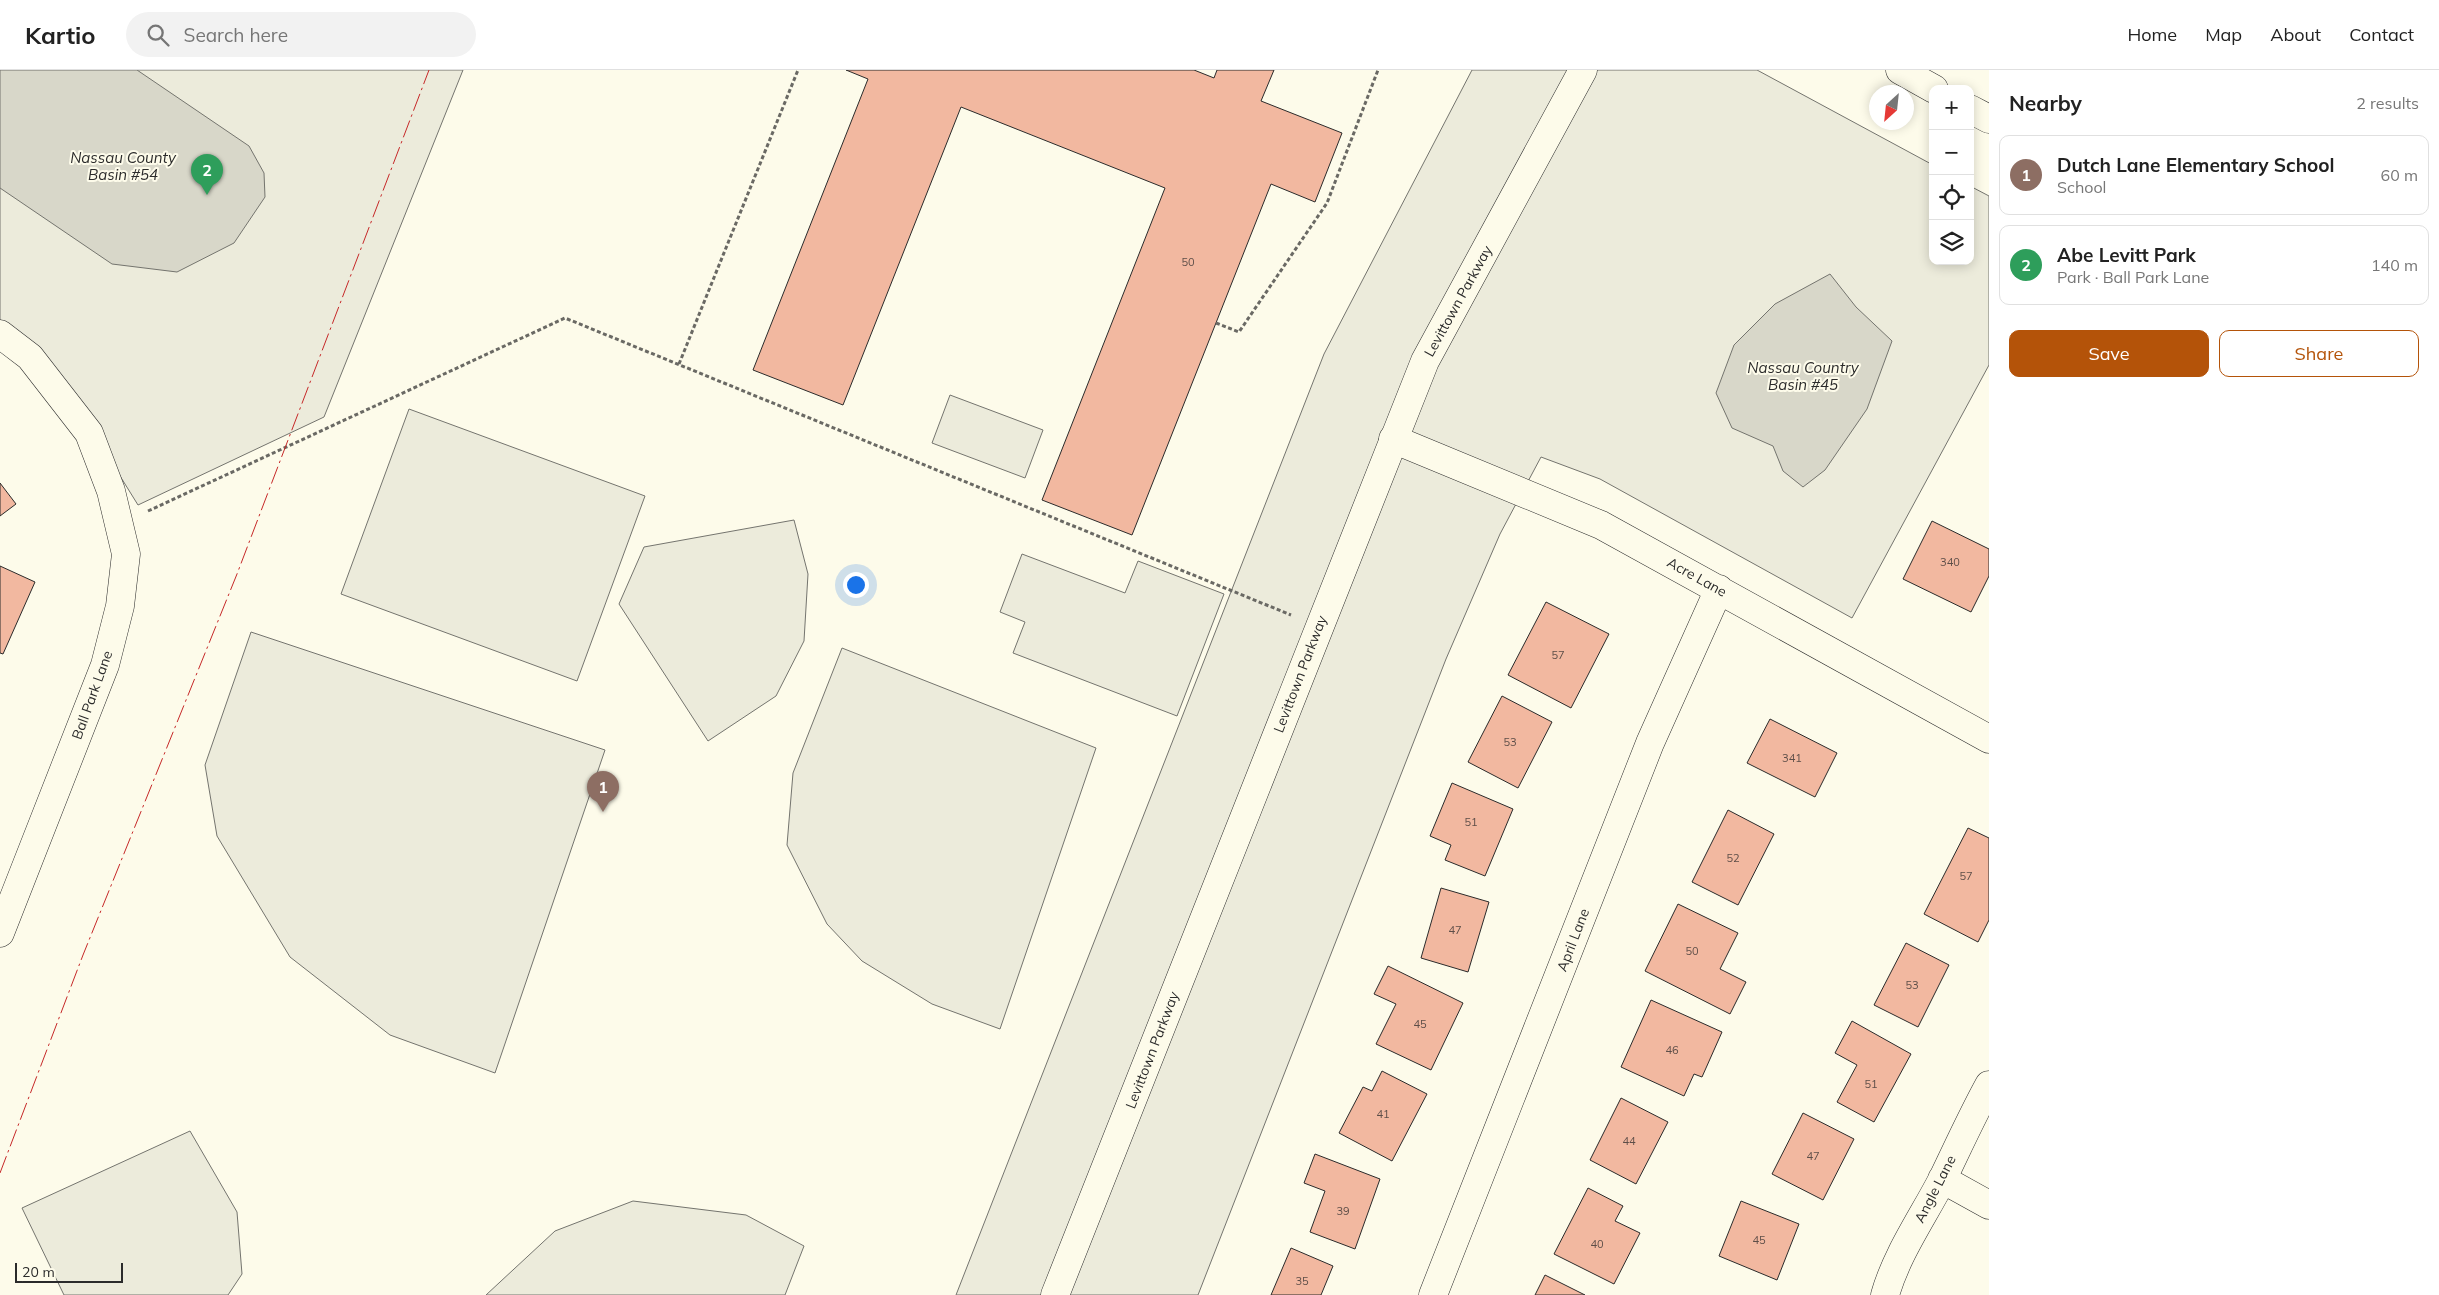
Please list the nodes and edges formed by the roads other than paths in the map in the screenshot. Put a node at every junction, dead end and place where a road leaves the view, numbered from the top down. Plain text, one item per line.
1 (1584, 70) edge
2 (1900, 70) edge
3 (1929, 86) edge
4 (1974, 111) edge
5 (1989, 119) edge
6 (0, 334) edge
7 (1393, 439) junction
8 (1720, 589) junction
9 (1989, 739) edge
10 (0, 933) edge
11 (1989, 1085) edge
12 (1942, 1178) junction
13 (1989, 1204) edge
14 (1055, 1295) edge
15 (1433, 1295) edge
16 (1885, 1295) edge

1 - 7 street, Levittown Parkway
2 - 3 street
4 - 5 street
6 - 10 street, Ball Park Lane
7 - 8 street, Acre Lane
7 - 14 street, Levittown Parkway
8 - 9 street, Acre Lane
8 - 15 street, April Lane
11 - 12 street, Angle Lane
12 - 13 street
12 - 16 street, Angle Lane

